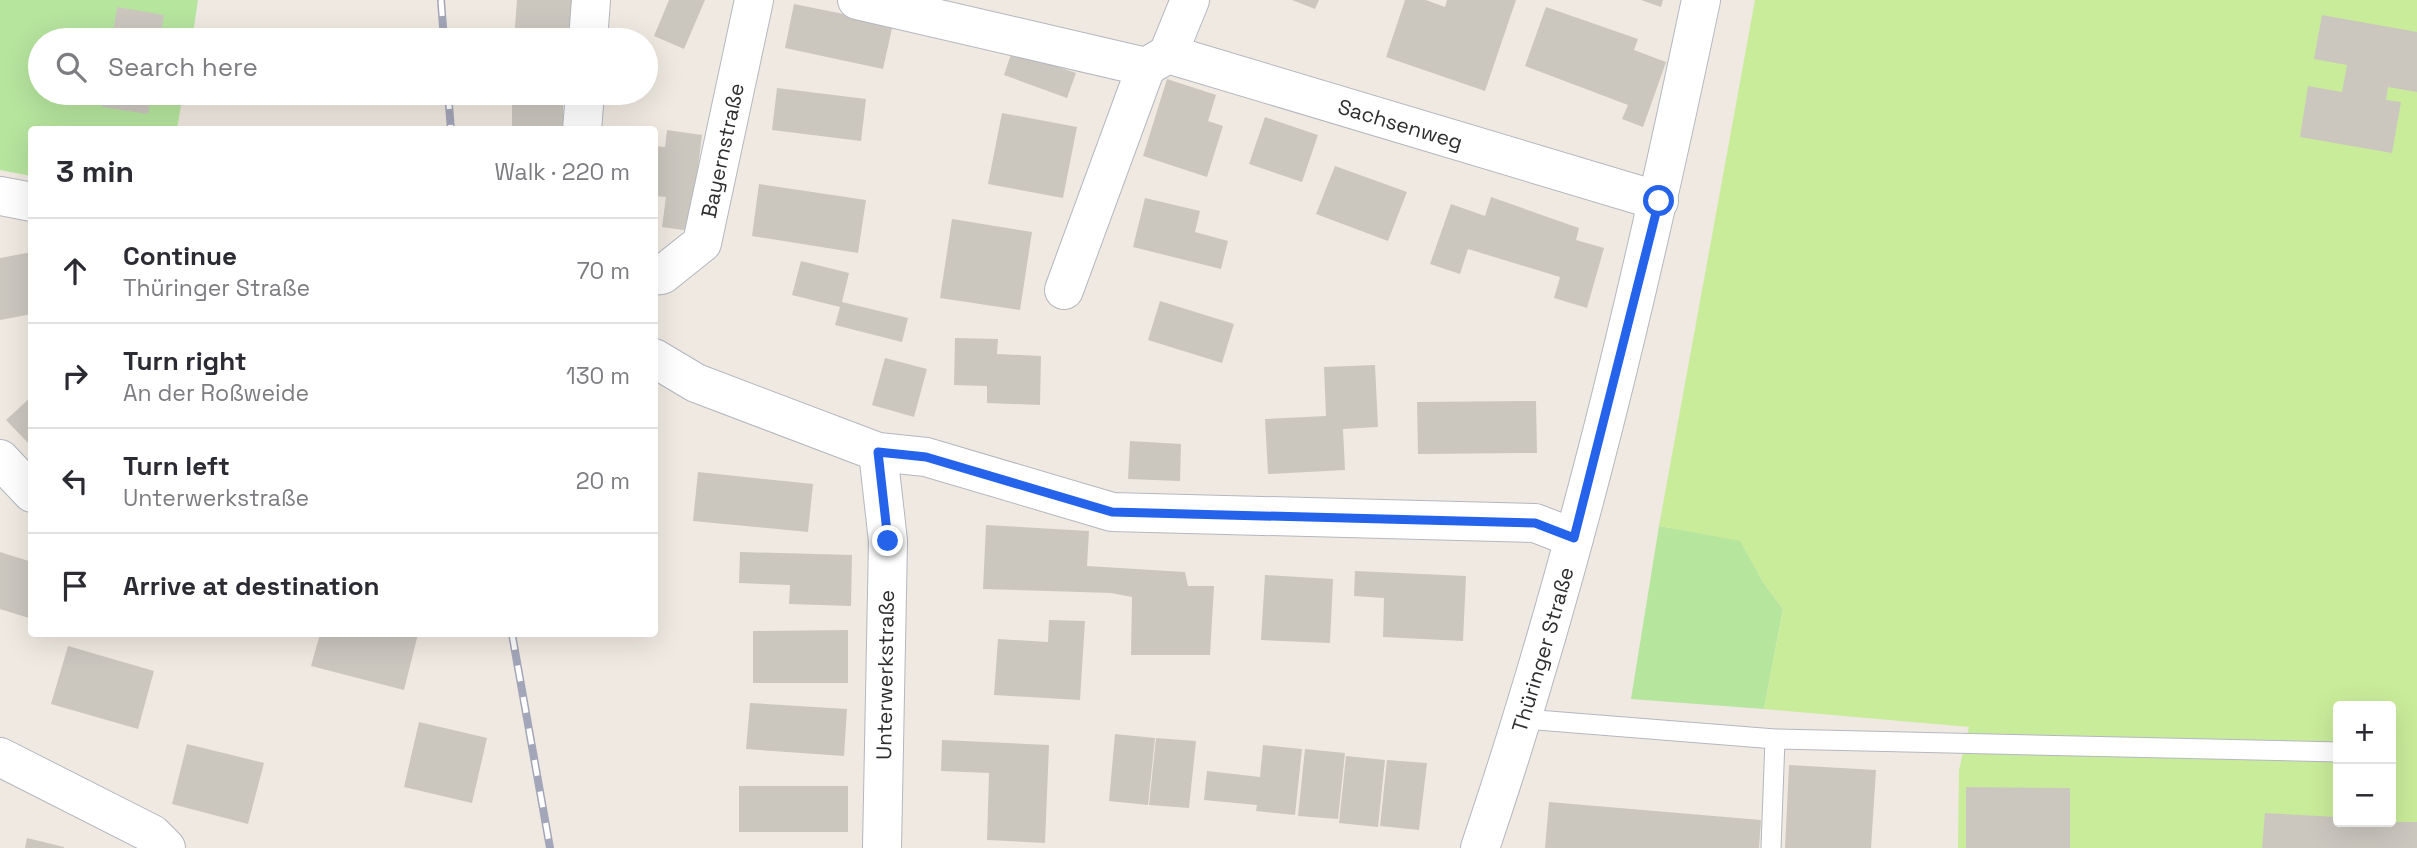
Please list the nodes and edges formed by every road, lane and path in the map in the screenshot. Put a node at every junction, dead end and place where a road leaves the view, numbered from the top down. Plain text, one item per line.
1 (591, 0) edge
2 (754, 0) edge
3 (857, 0) edge
4 (1190, 0) edge
5 (1701, 0) edge
6 (589, 28) edge
7 (1157, 61) junction
8 (584, 105) edge
9 (582, 126) edge
10 (0, 196) edge
11 (28, 201) edge
12 (1659, 201) junction
13 (658, 276) edge
14 (1064, 290) dead end
15 (658, 360) edge
16 (878, 452) junction
17 (0, 459) edge
18 (28, 488) edge
19 (1574, 538) junction
20 (1524, 719) junction
21 (1774, 739) junction
22 (2333, 752) edge
23 (0, 758) edge
24 (166, 848) edge
25 (882, 848) edge
26 (1480, 848) edge
27 (1771, 848) edge

1 - 6 street
2 - 13 street, Bayernstraße
3 - 7 street, Sachsenweg
4 - 7 street
5 - 12 street, Thüringer Straße
7 - 12 street, Sachsenweg
7 - 14 street
8 - 9 street
10 - 11 street
12 - 19 street, Thüringer Straße
15 - 16 street
16 - 19 street
16 - 25 street, Unterwerkstraße
17 - 18 street
19 - 20 street, Thüringer Straße
20 - 21 lane
20 - 26 street, Thüringer Straße
21 - 22 lane
21 - 27 lane
23 - 24 street

